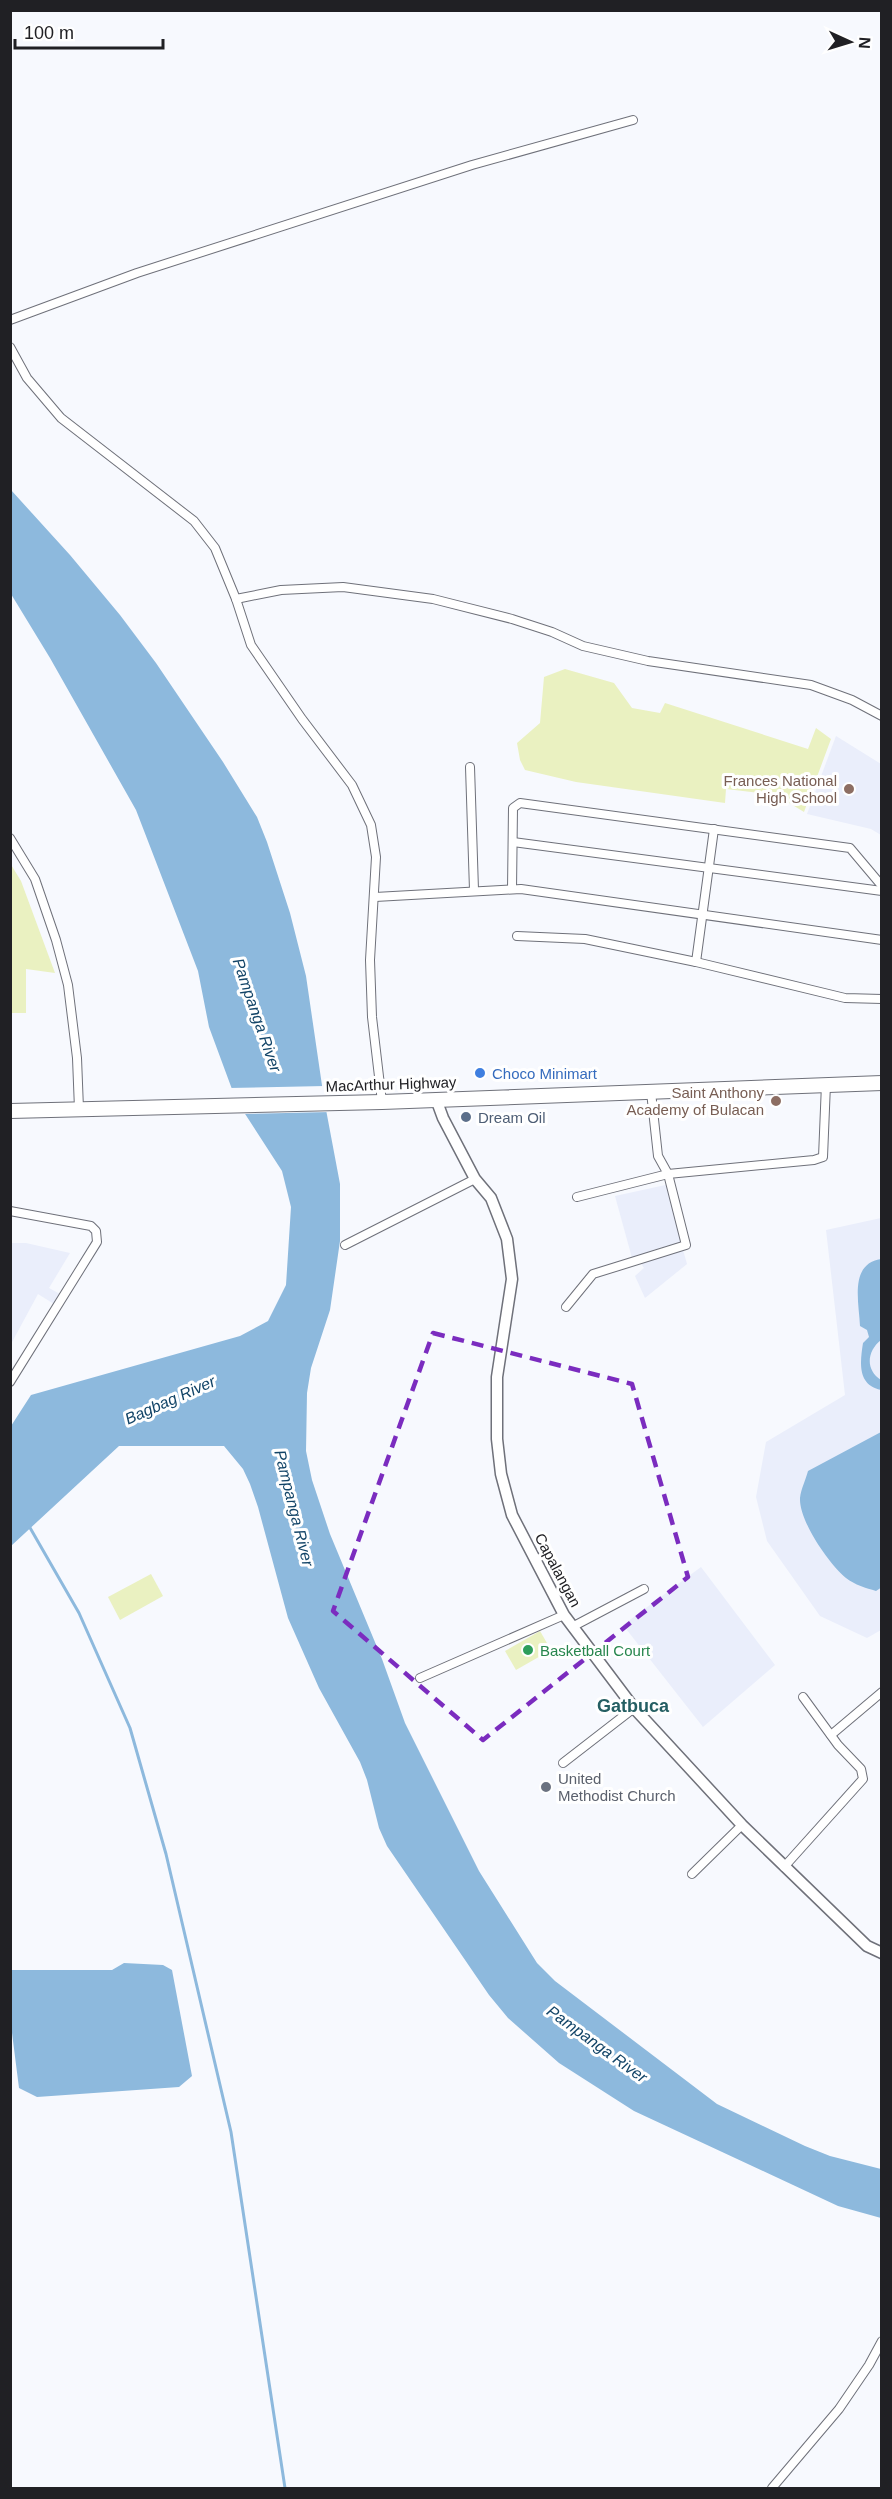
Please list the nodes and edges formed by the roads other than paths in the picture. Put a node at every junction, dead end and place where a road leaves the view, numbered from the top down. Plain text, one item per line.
1 (633, 120) dead end
2 (10, 320) edge
3 (10, 347) edge
4 (236, 599) junction
5 (882, 716) edge
6 (470, 767) dead end
7 (714, 830) junction
8 (10, 838) edge
9 (513, 842) junction
10 (710, 869) junction
11 (882, 886) edge
12 (512, 889) junction
13 (474, 890) junction
14 (882, 891) edge
15 (375, 897) junction
16 (703, 915) junction
17 (517, 936) dead end
18 (882, 940) edge
19 (696, 962) junction
20 (882, 999) edge
21 (882, 1083) edge
22 (826, 1084) junction
23 (651, 1092) junction
24 (436, 1099) junction
25 (382, 1102) junction
26 (85, 1109) junction
27 (10, 1111) edge
28 (668, 1174) junction
29 (476, 1179) junction
30 (577, 1197) dead end
31 (10, 1211) edge
32 (345, 1245) dead end
33 (566, 1307) dead end
34 (10, 1382) edge
35 (644, 1589) dead end
36 (564, 1614) junction
37 (572, 1627) junction
38 (420, 1678) dead end
39 (882, 1692) edge
40 (803, 1697) dead end
41 (634, 1708) junction
42 (831, 1735) junction
43 (562, 1763) dead end
44 (742, 1825) junction
45 (784, 1867) junction
46 (692, 1874) dead end
47 (882, 1953) edge
48 (882, 2341) edge
49 (772, 2488) edge

1 - 2 street
3 - 4 street
4 - 5 street
4 - 15 street
6 - 13 street
7 - 9 street
7 - 10 street
7 - 11 street
8 - 26 street
9 - 10 street
9 - 12 street
10 - 14 street
10 - 16 street
12 - 13 street
12 - 16 street
13 - 15 street
15 - 25 street
16 - 18 street
16 - 19 street
17 - 19 street
19 - 20 street
21 - 22 highway, MacArthur Highway
22 - 23 highway, MacArthur Highway
22 - 28 street
23 - 24 highway, MacArthur Highway
23 - 28 street
24 - 25 highway, MacArthur Highway
24 - 29 street, Capalangan
25 - 26 highway, MacArthur Highway
26 - 27 highway, MacArthur Highway
28 - 30 street
28 - 33 street
29 - 32 street
29 - 36 street, Capalangan
31 - 34 street
35 - 37 street
36 - 37 street, Capalangan
36 - 38 street
37 - 41 street, Capalangan
39 - 42 street
40 - 42 street
41 - 43 street
41 - 44 street, Capalangan
42 - 45 street
44 - 45 street, Capalangan
44 - 46 street
45 - 47 street, Capalangan
48 - 49 street

